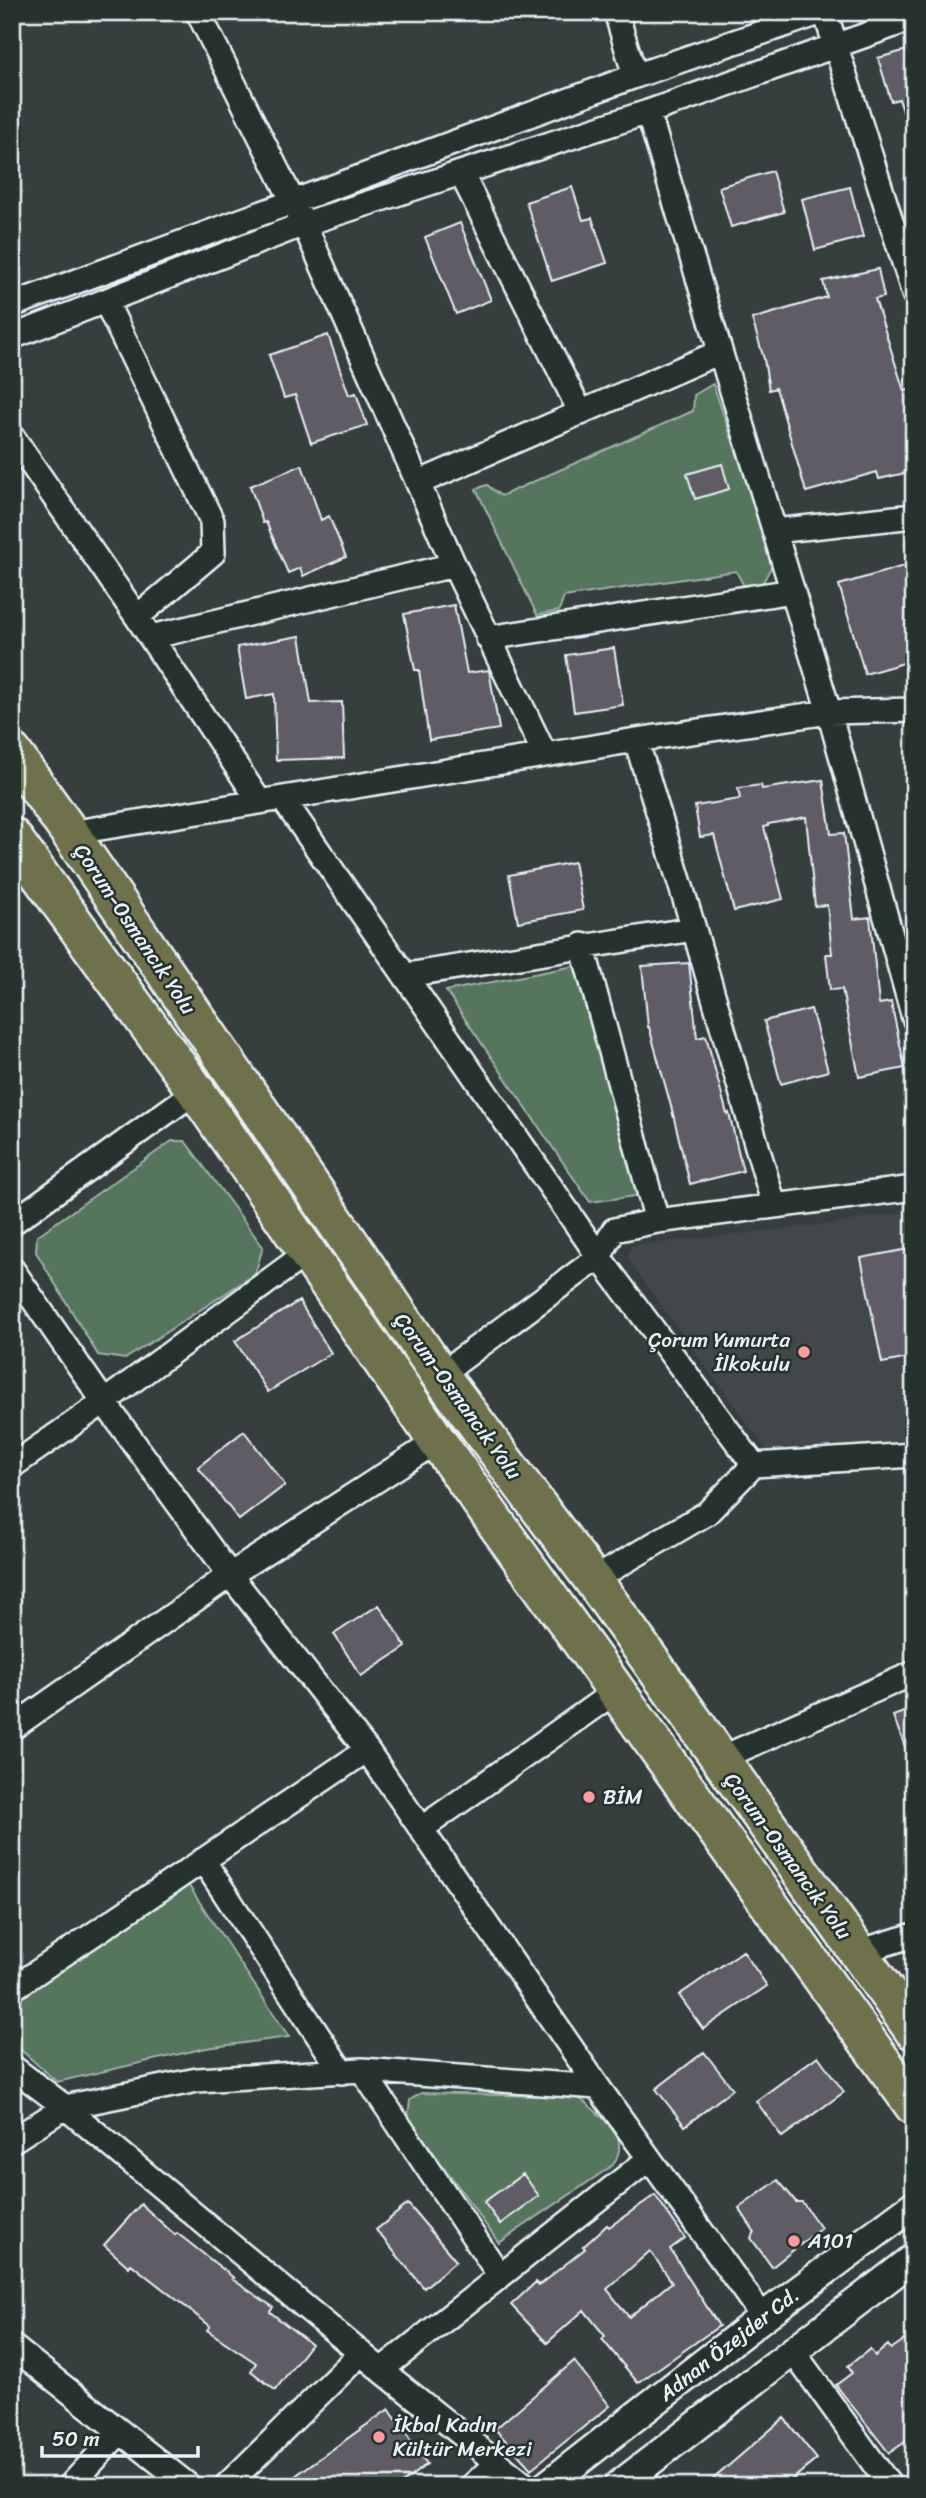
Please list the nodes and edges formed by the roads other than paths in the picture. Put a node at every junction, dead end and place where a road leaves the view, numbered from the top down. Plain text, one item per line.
1 (198, 12) edge
2 (616, 12) edge
3 (823, 12) edge
4 (914, 18) edge
5 (837, 44) junction
6 (635, 76) junction
7 (648, 112) junction
8 (461, 173) junction
9 (293, 202) junction
10 (304, 224) junction
11 (910, 265) edge
12 (914, 294) edge
13 (106, 302) junction
14 (12, 305) edge
15 (12, 337) edge
16 (720, 352) junction
17 (581, 413) junction
18 (12, 436) edge
19 (418, 483) junction
20 (914, 516) edge
21 (774, 531) junction
22 (453, 565) junction
23 (793, 591) junction
24 (137, 617) junction
25 (150, 637) junction
26 (488, 638) junction
27 (914, 710) edge
28 (829, 712) junction
29 (636, 740) junction
30 (12, 752) edge
31 (545, 755) junction
32 (283, 799) junction
33 (260, 802) junction
34 (70, 833) junction
35 (12, 837) edge
36 (695, 929) junction
37 (582, 945) junction
38 (407, 975) junction
39 (914, 1018) edge
40 (196, 1091) junction
41 (914, 1188) edge
42 (774, 1205) junction
43 (657, 1221) junction
44 (12, 1223) edge
45 (307, 1252) junction
46 (599, 1257) junction
47 (12, 1269) edge
48 (440, 1375) junction
49 (104, 1402) junction
50 (437, 1441) junction
51 (914, 1455) edge
52 (754, 1465) junction
53 (12, 1466) edge
54 (230, 1575) junction
55 (593, 1580) junction
56 (914, 1673) edge
57 (616, 1691) junction
58 (12, 1728) edge
59 (367, 1750) junction
60 (719, 1759) junction
61 (421, 1829) junction
62 (203, 1860) junction
63 (914, 1936) edge
64 (858, 1952) junction
65 (12, 1989) edge
66 (914, 2031) edge
67 (12, 2067) edge
68 (352, 2071) junction
69 (598, 2087) junction
70 (914, 2106) edge
71 (65, 2107) junction
72 (12, 2141) edge
73 (649, 2159) junction
74 (914, 2204) edge
75 (914, 2258) edge
76 (500, 2276) junction
77 (763, 2317) junction
78 (12, 2346) edge
79 (792, 2350) junction
80 (361, 2353) junction
81 (381, 2370) junction
82 (120, 2432) junction
83 (497, 2463) junction
84 (70, 2486) edge
85 (189, 2486) edge
86 (226, 2486) edge
87 (471, 2486) edge
88 (526, 2486) edge
89 (546, 2486) edge
90 (618, 2486) edge
91 (890, 2486) edge

1 - 9 street
2 - 6 street
3 - 5 street
3 - 6 street
4 - 5 street
5 - 7 street
5 - 11 street
6 - 9 street
7 - 8 street
7 - 16 street
8 - 10 street
8 - 17 street
9 - 10 street
9 - 14 street
10 - 13 street
10 - 19 street
11 - 12 street
13 - 15 street
13 - 24 street
16 - 17 street
16 - 21 street
17 - 19 street
18 - 24 street
19 - 22 street
20 - 21 street
21 - 23 street
22 - 25 street
22 - 26 street
23 - 26 street
23 - 28 street
24 - 25 street
25 - 33 street
26 - 31 street
27 - 28 street
28 - 29 street
28 - 39 street
29 - 31 street
29 - 36 street
30 - 34 highway, Çorum-Osmancık Yolu
31 - 32 street
32 - 33 street
32 - 38 street
33 - 34 street
34 - 48 highway, Çorum-Osmancık Yolu
35 - 40 highway, Çorum-Osmancık Yolu
36 - 37 street
36 - 42 street
37 - 38 street
37 - 43 street
38 - 46 street
40 - 44 street
40 - 45 highway, Çorum-Osmancık Yolu
41 - 42 street
42 - 43 street
43 - 46 street
45 - 49 street
45 - 50 highway, Çorum-Osmancık Yolu
46 - 48 street
46 - 52 street
47 - 49 street
48 - 55 highway, Çorum-Osmancık Yolu
49 - 53 street
49 - 54 street
50 - 54 street
50 - 57 highway, Çorum-Osmancık Yolu
51 - 52 street
52 - 55 street
54 - 58 street
54 - 59 street
55 - 60 highway, Çorum-Osmancık Yolu
56 - 60 street
57 - 61 street
57 - 70 highway, Çorum-Osmancık Yolu
59 - 61 street
59 - 62 street
60 - 64 highway, Çorum-Osmancık Yolu
61 - 69 street
62 - 65 street
62 - 68 street
63 - 64 street
64 - 66 highway, Çorum-Osmancık Yolu
67 - 71 street
68 - 69 street
68 - 71 street
68 - 76 street
69 - 73 street
71 - 72 street
71 - 80 street
73 - 76 street
73 - 77 street
74 - 77 street, Adnan Özejder Cd.
75 - 79 street, Adnan Özejder Cd.
76 - 81 street
77 - 89 street, Adnan Özejder Cd.
78 - 82 street
79 - 90 street, Adnan Özejder Cd.
79 - 91 street
80 - 81 street
80 - 86 street
81 - 83 street
82 - 84 street
82 - 85 street
83 - 87 street
83 - 88 street

